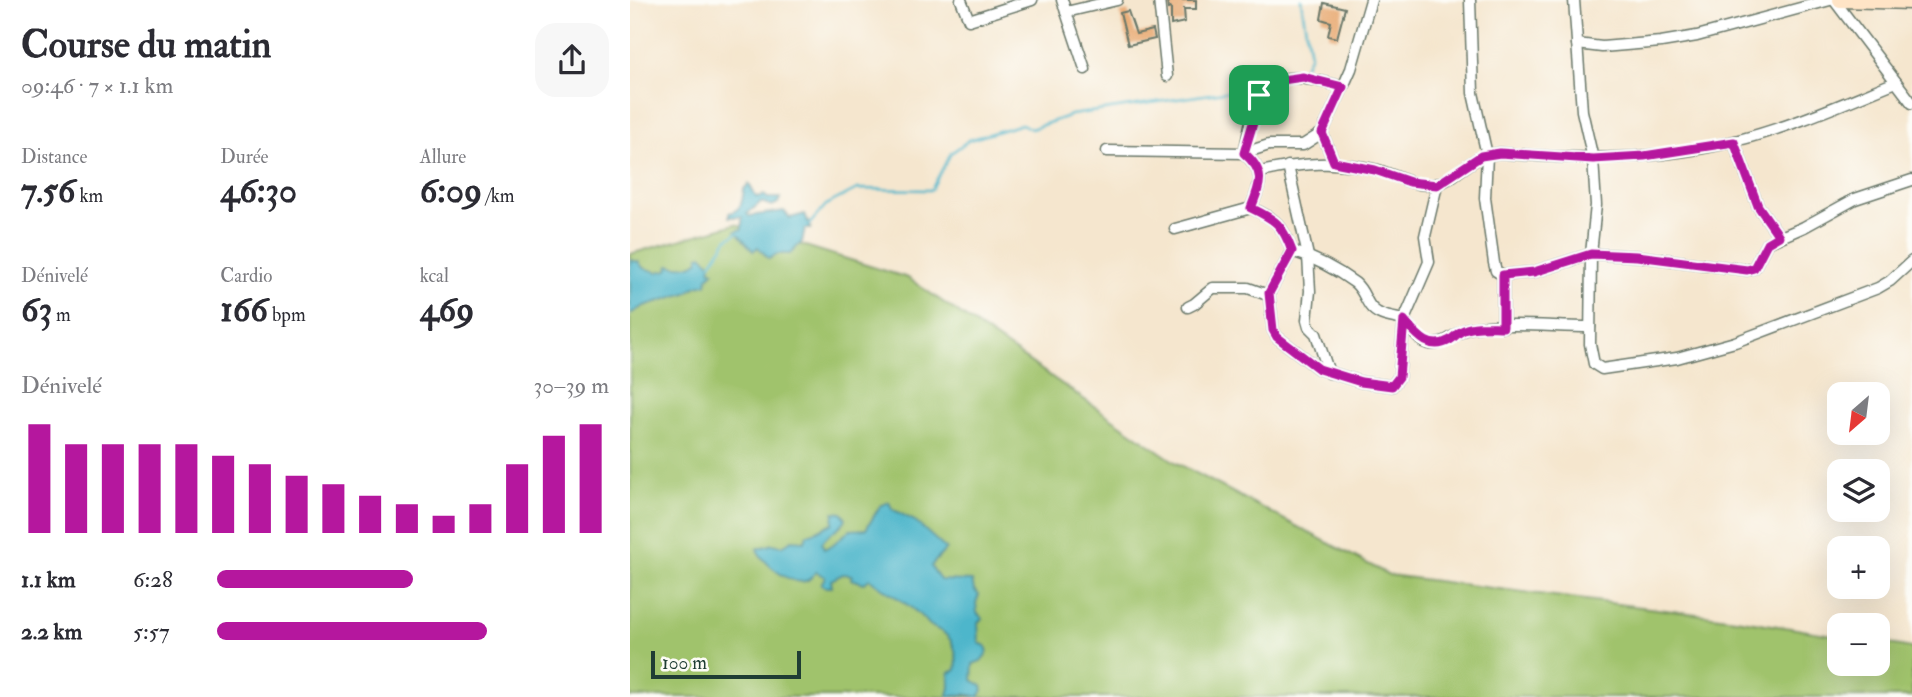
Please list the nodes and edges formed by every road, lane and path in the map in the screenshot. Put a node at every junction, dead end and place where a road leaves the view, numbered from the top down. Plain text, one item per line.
1 (961, 0) edge
2 (1032, 0) edge
3 (1062, 0) edge
4 (1117, 0) edge
5 (1159, 0) edge
6 (1371, 0) edge
7 (1470, 0) edge
8 (1574, 0) edge
9 (1832, 0) edge
10 (1840, 0) edge
11 (1912, 2) edge
12 (1066, 12) junction
13 (1577, 44) junction
14 (1084, 69) dead end
15 (1167, 76) dead end
16 (1896, 82) junction
17 (1343, 87) junction
18 (1912, 103) edge
19 (1322, 133) junction
20 (1734, 142) junction
21 (1107, 151) dead end
22 (1244, 153) junction
23 (1486, 155) junction
24 (1593, 159) junction
25 (1334, 162) junction
26 (1288, 166) junction
27 (1260, 172) junction
28 (1912, 180) edge
29 (1437, 185) junction
30 (1251, 208) junction
31 (1175, 229) dead end
32 (1779, 236) junction
33 (1292, 251) junction
34 (1591, 254) junction
35 (1308, 256) junction
36 (1912, 261) edge
37 (1503, 275) junction
38 (1269, 293) junction
39 (1188, 307) dead end
40 (1404, 320) junction
41 (1503, 327) junction
42 (1590, 327) junction
43 (1329, 373) junction

1 - 2 street
3 - 12 street
4 - 12 street
5 - 15 street
6 - 17 street
7 - 23 street
8 - 13 street
9 - 13 street
9 - 16 street
10 - 11 street
12 - 14 street
13 - 24 street
16 - 18 street
16 - 20 street
17 - 19 street
17 - 22 street
19 - 22 street
19 - 25 street
20 - 24 street
20 - 32 street
21 - 22 street
22 - 27 street
23 - 24 street
23 - 29 street
23 - 37 street
24 - 34 street
25 - 26 street
25 - 29 street
26 - 27 street
26 - 35 street
27 - 30 street
28 - 32 street
29 - 40 street
30 - 31 street
30 - 33 street
32 - 34 street
33 - 35 street
33 - 38 street
34 - 37 street
34 - 42 street
35 - 40 street
35 - 43 street
36 - 42 street
37 - 41 street
38 - 39 street
38 - 43 street
40 - 41 street
40 - 43 street
41 - 42 street

